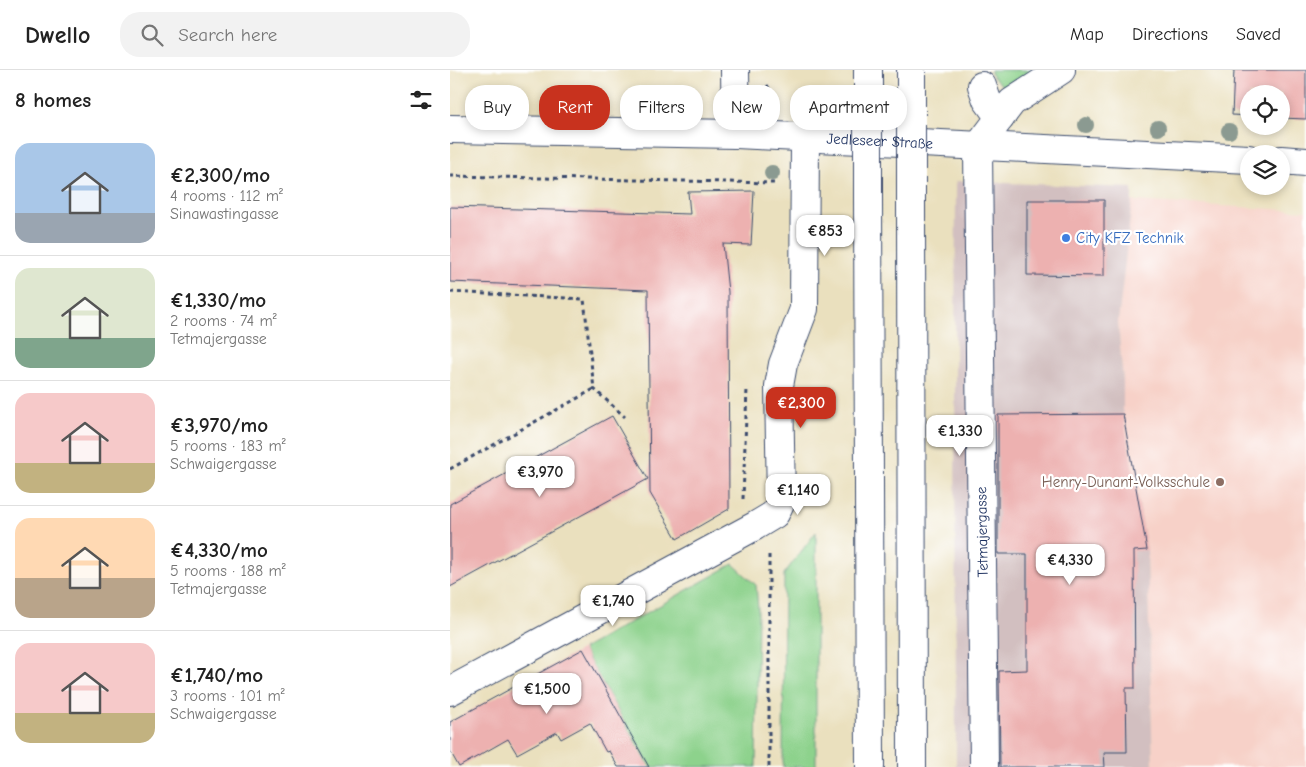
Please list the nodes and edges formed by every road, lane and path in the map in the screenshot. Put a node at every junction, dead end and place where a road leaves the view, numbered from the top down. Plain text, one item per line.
1 (735, 70) edge
2 (868, 70) edge
3 (911, 70) edge
4 (1060, 70) edge
5 (762, 78) dead end
6 (982, 86) dead end
7 (1000, 118) junction
8 (450, 129) edge
9 (736, 134) junction
10 (796, 138) junction
11 (978, 147) junction
12 (1240, 159) edge
13 (1290, 161) edge
14 (1306, 162) edge
15 (450, 176) edge
16 (804, 183) junction
17 (450, 292) edge
18 (750, 381) dead end
19 (594, 388) junction
20 (625, 417) dead end
21 (450, 469) edge
22 (755, 526) junction
23 (769, 553) dead end
24 (450, 691) edge
25 (768, 767) edge
26 (870, 767) edge
27 (912, 767) edge
28 (984, 767) edge

1 - 9 main road
2 - 26 main road, bridge
3 - 27 main road, bridge
4 - 7 main road
5 - 10 path
6 - 7 main road
7 - 11 main road
8 - 9 main road, Jedleseer Straße
9 - 10 main road, Jedleseer Straße
10 - 11 main road, Jedleseer Straße
10 - 16 main road
11 - 12 main road, Jedleseer Straße
11 - 28 main road, Tetmajergasse
13 - 14 main road
15 - 16 path
16 - 22 main road
17 - 19 path
18 - 22 path
19 - 20 path
19 - 21 path
22 - 24 main road
23 - 25 path

